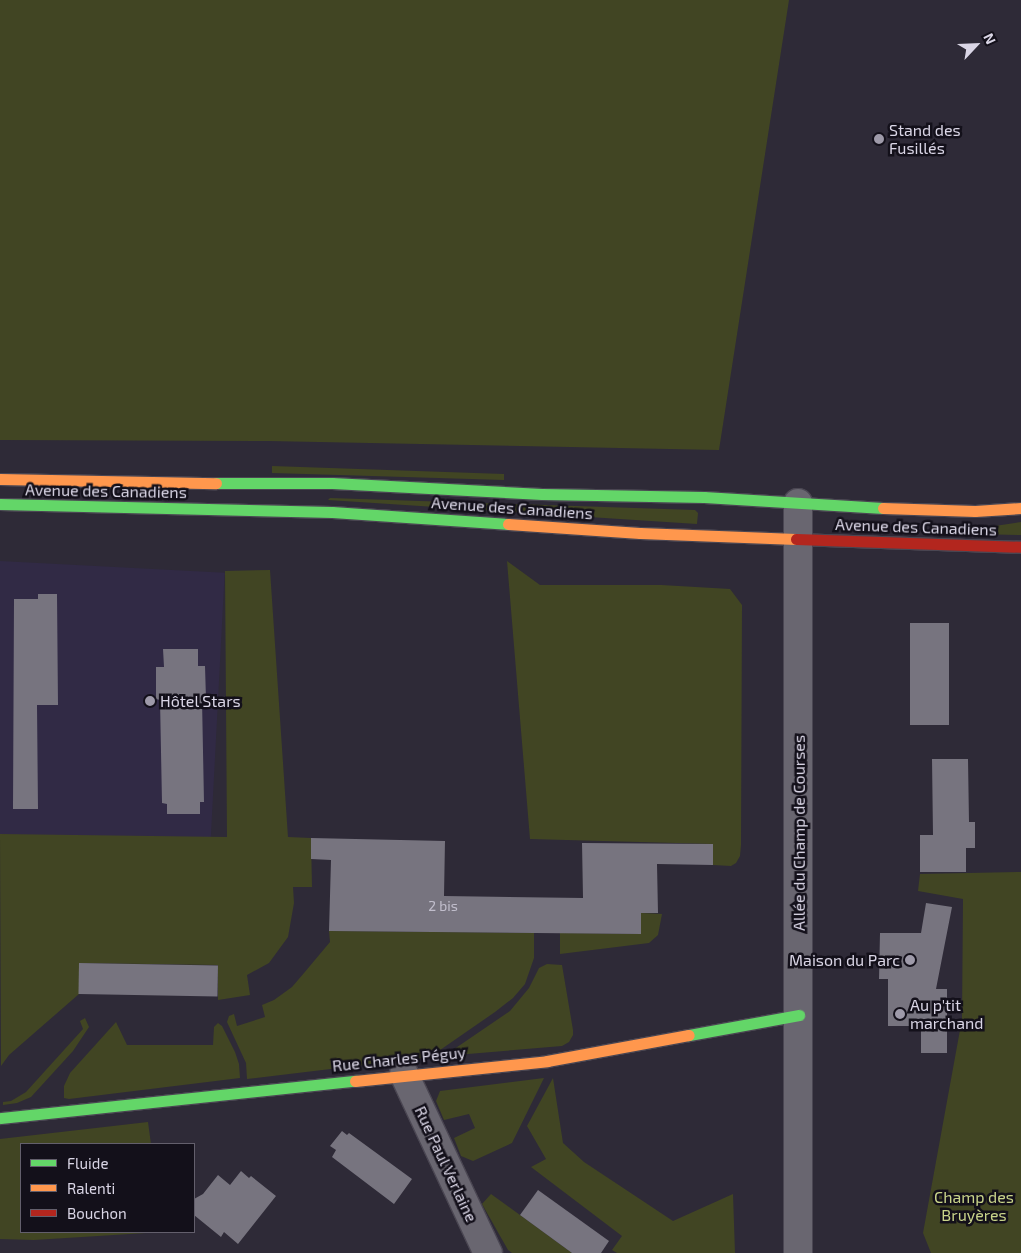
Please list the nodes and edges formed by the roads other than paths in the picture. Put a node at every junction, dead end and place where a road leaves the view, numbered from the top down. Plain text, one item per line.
1 (0, 479) edge
2 (798, 503) junction
3 (0, 504) edge
4 (1021, 508) edge
5 (798, 538) junction
6 (1021, 547) edge
7 (799, 1015) junction
8 (404, 1074) junction
9 (0, 1118) edge
10 (488, 1253) edge
11 (798, 1253) edge

1 - 2 main road, Avenue des Canadiens
2 - 4 main road, Avenue des Canadiens
2 - 5 street, Allée du Champ de Courses
3 - 5 main road, Avenue des Canadiens
5 - 6 main road, Avenue des Canadiens
5 - 7 street, Allée du Champ de Courses
7 - 8 main road, Rue Charles Péguy
7 - 11 street, Allée du Champ de Courses
8 - 9 main road, Rue Charles Péguy
8 - 10 street, Rue Paul Verlaine

